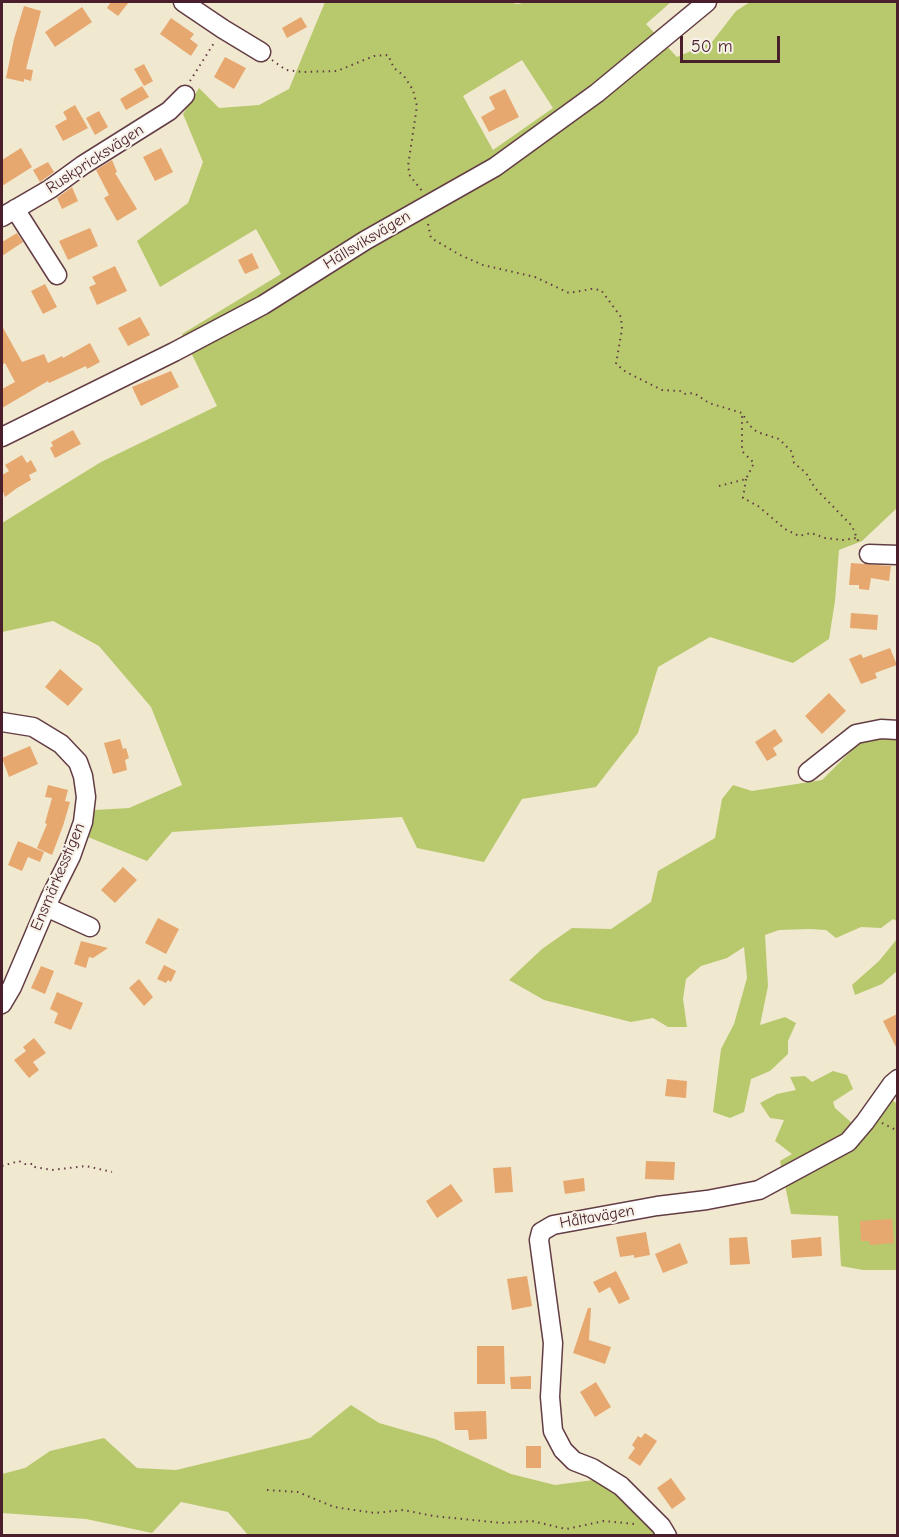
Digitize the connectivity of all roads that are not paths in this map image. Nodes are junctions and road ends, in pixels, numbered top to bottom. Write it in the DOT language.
graph roads {
  1 [pos="183,2"];
  2 [pos="707,2"];
  3 [pos="261,52"];
  4 [pos="185,95"];
  5 [pos="8,213"];
  6 [pos="57,275"];
  7 [pos="2,437"];
  8 [pos="868,554"];
  9 [pos="897,555"];
  10 [pos="2,722"];
  11 [pos="897,729"];
  12 [pos="808,772"];
  13 [pos="46,907"];
  14 [pos="90,927"];
  15 [pos="2,1004"];
  16 [pos="897,1079"];
  17 [pos="664,1531"];
  1 -- 3 [label="street"];
  2 -- 7 [label="street, Hällsviksvägen"];
  4 -- 5 [label="street, Ruskpricksvägen"];
  5 -- 6 [label="street"];
  8 -- 9 [label="street"];
  10 -- 13 [label="street, Ensmärkesstigen"];
  11 -- 12 [label="street"];
  13 -- 14 [label="street"];
  13 -- 15 [label="street, Ensmärkesstigen"];
  16 -- 17 [label="street, Håltavägen"];
}
